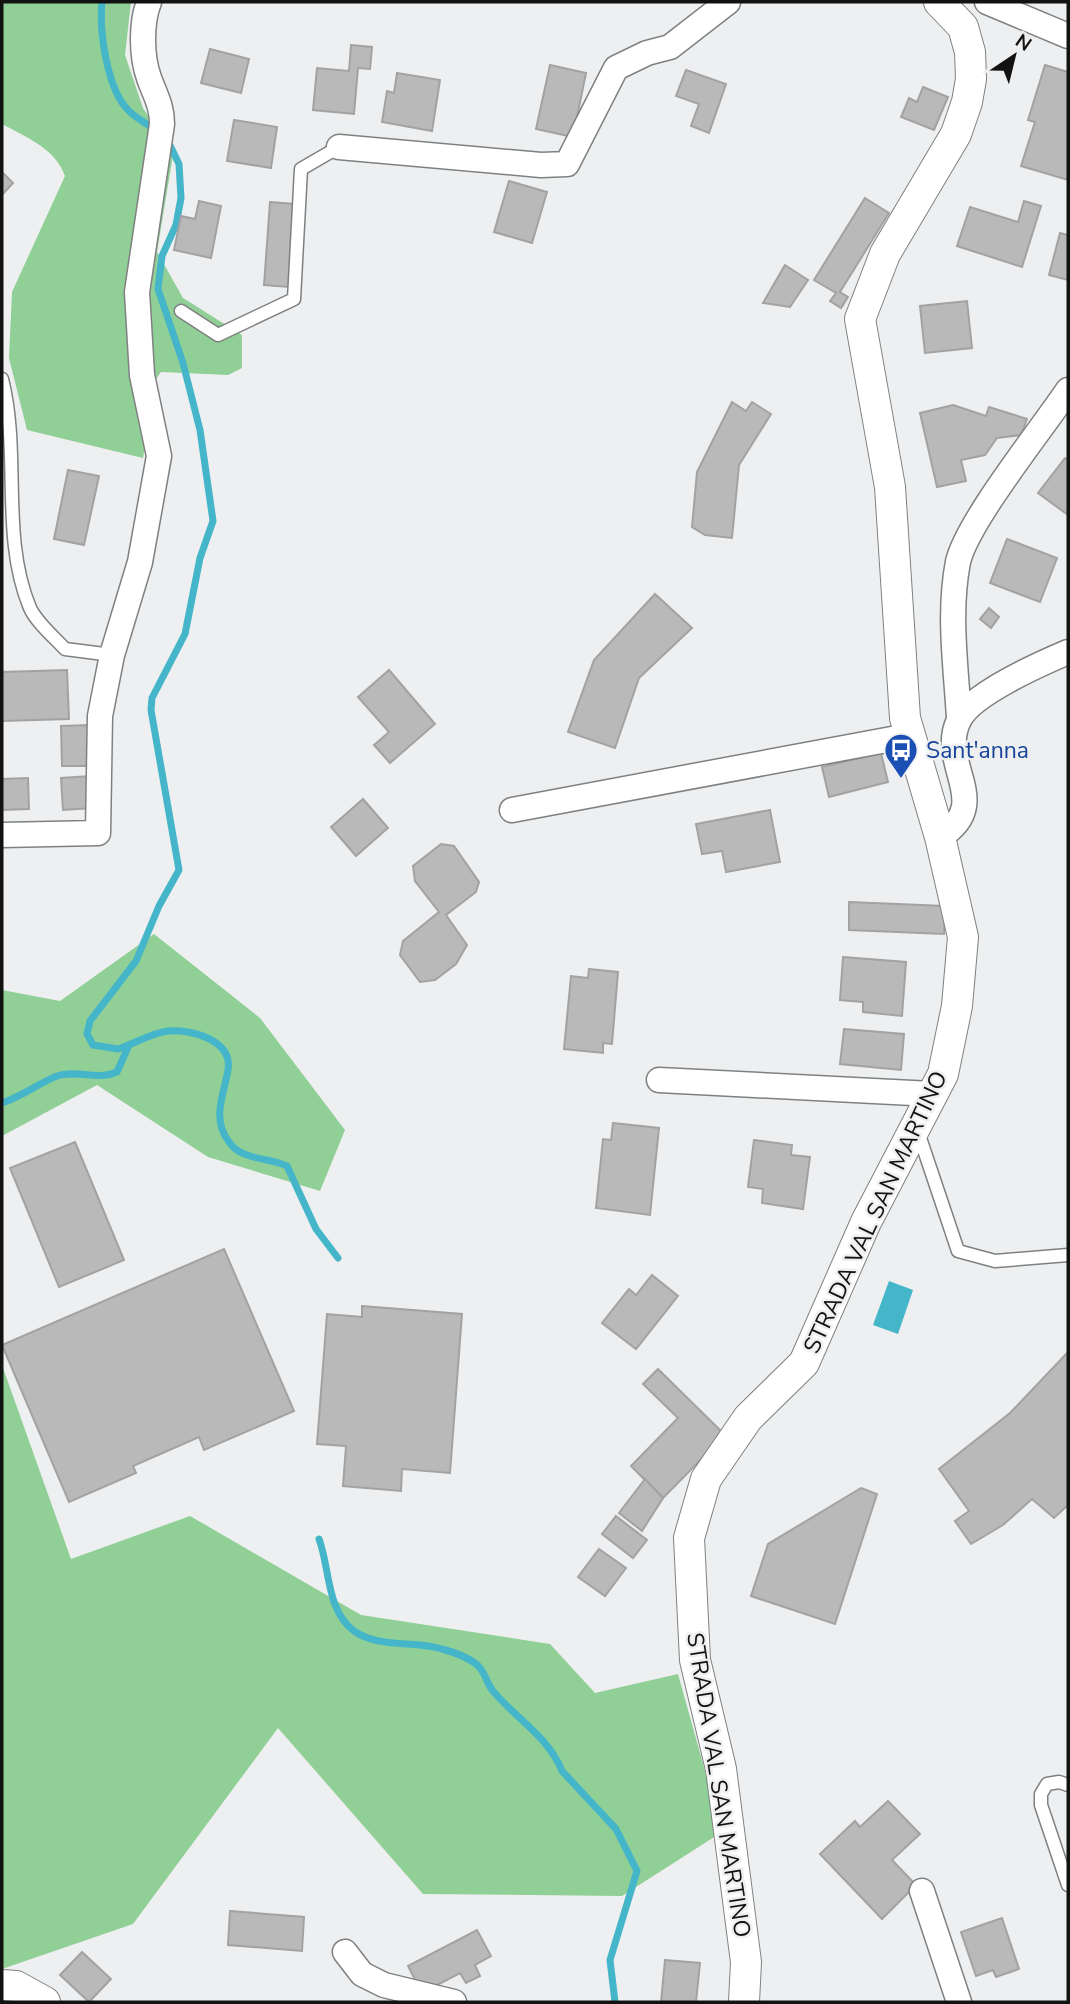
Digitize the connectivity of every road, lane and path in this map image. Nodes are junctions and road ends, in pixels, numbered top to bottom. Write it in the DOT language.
graph roads {
  1 [pos="149,2"];
  2 [pos="728,2"];
  3 [pos="987,2"];
  4 [pos="947,3"];
  5 [pos="1068,36"];
  6 [pos="339,147"];
  7 [pos="181,311"];
  8 [pos="2,379"];
  9 [pos="1068,390"];
  10 [pos="1068,652"];
  11 [pos="113,655"];
  12 [pos="959,718"];
  13 [pos="908,736"];
  14 [pos="512,810"];
  15 [pos="2,835"];
  16 [pos="940,837"];
  17 [pos="659,1080"];
  18 [pos="932,1094"];
  19 [pos="916,1125"];
  20 [pos="1068,1255"];
  21 [pos="1068,1784"];
  22 [pos="1068,1885"];
  23 [pos="922,1891"];
  24 [pos="345,1952"];
  25 [pos="2,1985"];
  26 [pos="45,2002"];
  27 [pos="454,2002"];
  28 [pos="744,2002"];
  29 [pos="960,2002"];
  1 -- 11 [label="street"];
  2 -- 6 [label="street"];
  3 -- 5 [label="street"];
  4 -- 13 [label="street, STRADA VAL SAN MARTINO"];
  6 -- 7 [label="lane"];
  8 -- 11 [label="lane"];
  9 -- 12 [label="street"];
  10 -- 12 [label="street"];
  11 -- 15 [label="street"];
  12 -- 16 [label="street"];
  13 -- 14 [label="street"];
  13 -- 16 [label="street, STRADA VAL SAN MARTINO"];
  16 -- 18 [label="street, STRADA VAL SAN MARTINO"];
  17 -- 18 [label="street"];
  18 -- 19 [label="street, STRADA VAL SAN MARTINO"];
  19 -- 20 [label="lane"];
  19 -- 28 [label="street, STRADA VAL SAN MARTINO"];
  21 -- 22 [label="lane"];
  23 -- 29 [label="street"];
  24 -- 27 [label="street"];
  25 -- 26 [label="street"];
}
